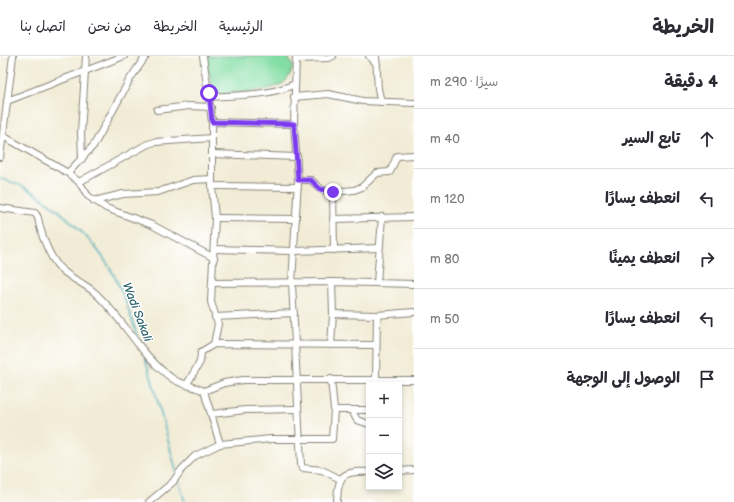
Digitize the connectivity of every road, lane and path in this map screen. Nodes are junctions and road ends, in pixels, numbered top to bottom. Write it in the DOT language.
graph roads {
  1 [pos="13,56"];
  2 [pos="86,56"];
  3 [pos="124,56"];
  4 [pos="146,56"];
  5 [pos="203,56"];
  6 [pos="333,56"];
  7 [pos="369,56"];
  8 [pos="376,56"];
  9 [pos="296,57"];
  10 [pos="377,64"];
  11 [pos="86,71"];
  12 [pos="295,84"];
  13 [pos="210,97"];
  14 [pos="294,97"];
  15 [pos="7,101"];
  16 [pos="381,102"];
  17 [pos="414,103"];
  18 [pos="210,107"];
  19 [pos="157,110"];
  20 [pos="2,122"];
  21 [pos="212,122"];
  22 [pos="294,124"];
  23 [pos="3,136"];
  24 [pos="212,138"];
  25 [pos="212,154"];
  26 [pos="414,155"];
  27 [pos="297,157"];
  28 [pos="0,158"];
  29 [pos="82,159"];
  30 [pos="68,173"];
  31 [pos="212,179"];
  32 [pos="79,182"];
  33 [pos="298,183"];
  34 [pos="212,186"];
  35 [pos="333,192"];
  36 [pos="94,201"];
  37 [pos="0,208"];
  38 [pos="382,217"];
  39 [pos="414,217"];
  40 [pos="214,218"];
  41 [pos="296,219"];
  42 [pos="333,220"];
  43 [pos="379,248"];
  44 [pos="214,249"];
  45 [pos="294,250"];
  46 [pos="334,250"];
  47 [pos="214,258"];
  48 [pos="332,282"];
  49 [pos="213,283"];
  50 [pos="292,283"];
  51 [pos="377,283"];
  52 [pos="414,284"];
  53 [pos="414,312"];
  54 [pos="294,313"];
  55 [pos="333,314"];
  56 [pos="377,315"];
  57 [pos="215,317"];
  58 [pos="214,344"];
  59 [pos="376,345"];
  60 [pos="295,346"];
  61 [pos="331,346"];
  62 [pos="297,379"];
  63 [pos="331,379"];
  64 [pos="376,379"];
  65 [pos="414,380"];
  66 [pos="390,382"];
  67 [pos="401,382"];
  68 [pos="187,384"];
  69 [pos="204,391"];
  70 [pos="297,409"];
  71 [pos="334,410"];
  72 [pos="366,410"];
  73 [pos="352,411"];
  74 [pos="212,414"];
  75 [pos="366,423"];
  76 [pos="299,440"];
  77 [pos="220,444"];
  78 [pos="414,470"];
  79 [pos="366,472"];
  80 [pos="402,472"];
  81 [pos="340,479"];
  82 [pos="149,502"];
  83 [pos="337,502"];
  1 -- 15 [label="street"];
  2 -- 11 [label="street"];
  3 -- 11 [label="street"];
  4 -- 29 [label="street"];
  5 -- 13 [label="street"];
  6 -- 9 [label="street"];
  7 -- 10 [label="street"];
  8 -- 10 [label="street"];
  9 -- 12 [label="street"];
  10 -- 16 [label="street"];
  11 -- 15 [label="street"];
  11 -- 29 [label="street"];
  12 -- 13 [label="street"];
  12 -- 14 [label="street"];
  13 -- 18 [label="street"];
  14 -- 16 [label="street"];
  14 -- 22 [label="street"];
  15 -- 20 [label="street"];
  16 -- 17 [label="street"];
  18 -- 19 [label="street"];
  18 -- 21 [label="street"];
  20 -- 23 [label="street"];
  21 -- 22 [label="street"];
  21 -- 24 [label="street"];
  22 -- 27 [label="street"];
  23 -- 28 [label="street"];
  23 -- 30 [label="street"];
  24 -- 25 [label="street"];
  24 -- 32 [label="street"];
  25 -- 27 [label="street"];
  25 -- 31 [label="street"];
  26 -- 35 [label="street"];
  27 -- 33 [label="street"];
  29 -- 30 [label="street"];
  30 -- 32 [label="street"];
  31 -- 34 [label="street"];
  31 -- 36 [label="street"];
  32 -- 36 [label="street"];
  33 -- 34 [label="street"];
  33 -- 35 [label="street"];
  33 -- 41 [label="street"];
  34 -- 40 [label="street"];
  35 -- 42 [label="street"];
  36 -- 47 [label="street"];
  37 -- 68 [label="street"];
  38 -- 39 [label="street"];
  38 -- 42 [label="street"];
  38 -- 43 [label="street"];
  40 -- 41 [label="street"];
  40 -- 44 [label="street"];
  41 -- 45 [label="street"];
  42 -- 46 [label="street"];
  43 -- 46 [label="street"];
  43 -- 51 [label="street"];
  44 -- 45 [label="street"];
  44 -- 47 [label="street"];
  45 -- 46 [label="street"];
  45 -- 50 [label="street"];
  47 -- 49 [label="street"];
  48 -- 50 [label="street"];
  48 -- 51 [label="street"];
  48 -- 55 [label="street"];
  49 -- 50 [label="street"];
  49 -- 57 [label="street"];
  50 -- 54 [label="street"];
  51 -- 52 [label="street"];
  53 -- 56 [label="street"];
  54 -- 57 [label="street"];
  54 -- 60 [label="street"];
  55 -- 56 [label="street"];
  55 -- 61 [label="street"];
  56 -- 59 [label="street"];
  57 -- 58 [label="street"];
  58 -- 60 [label="street"];
  58 -- 68 [label="street"];
  59 -- 61 [label="street"];
  59 -- 64 [label="street"];
  60 -- 61 [label="street"];
  60 -- 62 [label="street"];
  62 -- 63 [label="street"];
  62 -- 69 [label="street"];
  62 -- 70 [label="street"];
  63 -- 64 [label="street"];
  63 -- 71 [label="street"];
  64 -- 66 [label="street"];
  65 -- 67 [label="street"];
  68 -- 69 [label="street"];
  69 -- 74 [label="street"];
  70 -- 74 [label="street"];
  70 -- 76 [label="street"];
  71 -- 73 [label="street"];
  71 -- 76 [label="street"];
  72 -- 73 [label="street"];
  73 -- 75 [label="street"];
  74 -- 77 [label="street"];
  76 -- 77 [label="street"];
  76 -- 81 [label="street"];
  77 -- 82 [label="street"];
  78 -- 80 [label="street"];
  79 -- 81 [label="street"];
  81 -- 83 [label="street"];
}
